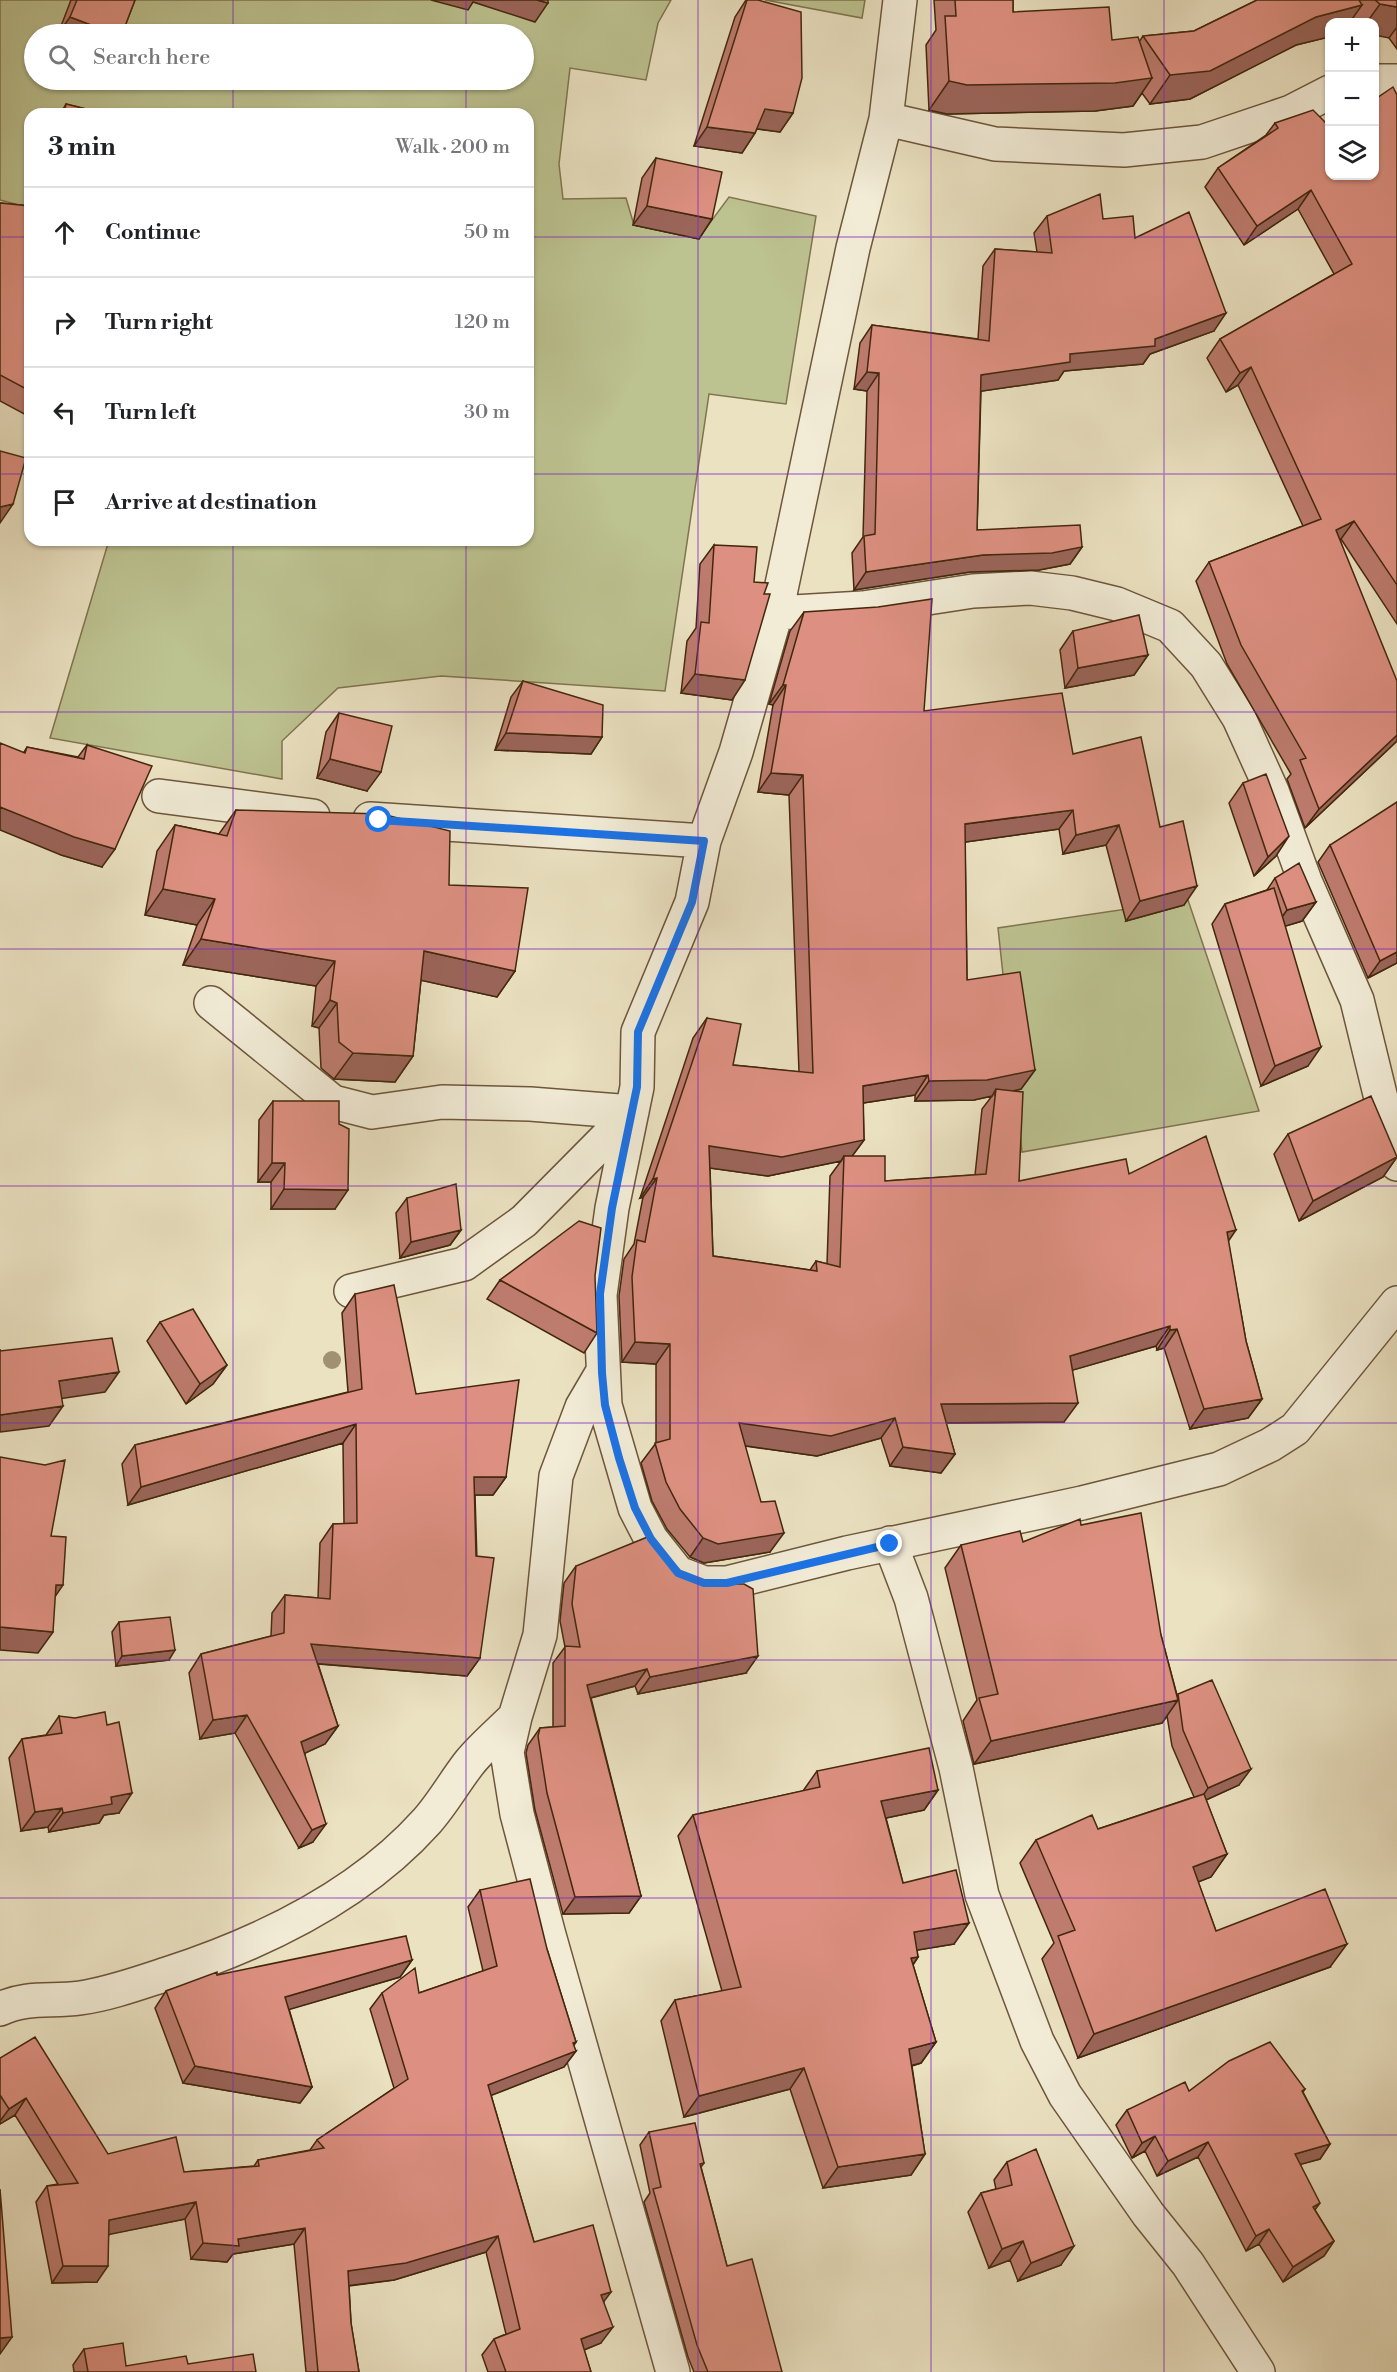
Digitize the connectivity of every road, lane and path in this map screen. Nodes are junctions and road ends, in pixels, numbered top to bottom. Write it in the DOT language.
graph roads {
  1 [pos="900,0"];
  2 [pos="1379,81"];
  3 [pos="1397,81"];
  4 [pos="1325,94"];
  5 [pos="886,119"];
  6 [pos="776,613"];
  7 [pos="159,796"];
  8 [pos="704,841"];
  9 [pos="211,1003"];
  10 [pos="632,1112"];
  11 [pos="1397,1164"];
  12 [pos="351,1291"];
  13 [pos="1397,1303"];
  14 [pos="602,1373"];
  15 [pos="890,1544"];
  16 [pos="515,1717"];
  17 [pos="0,2009"];
  18 [pos="673,2372"];
  19 [pos="1258,2372"];
  1 -- 5 [label="street"];
  2 -- 3 [label="street"];
  4 -- 5 [label="street"];
  5 -- 6 [label="street"];
  6 -- 8 [label="street"];
  6 -- 11 [label="street"];
  7 -- 8 [label="street"];
  8 -- 10 [label="street"];
  9 -- 10 [label="street"];
  10 -- 12 [label="street"];
  10 -- 14 [label="street"];
  13 -- 15 [label="street"];
  14 -- 15 [label="street"];
  14 -- 16 [label="street"];
  15 -- 19 [label="street"];
  16 -- 17 [label="street"];
  16 -- 18 [label="street"];
}
